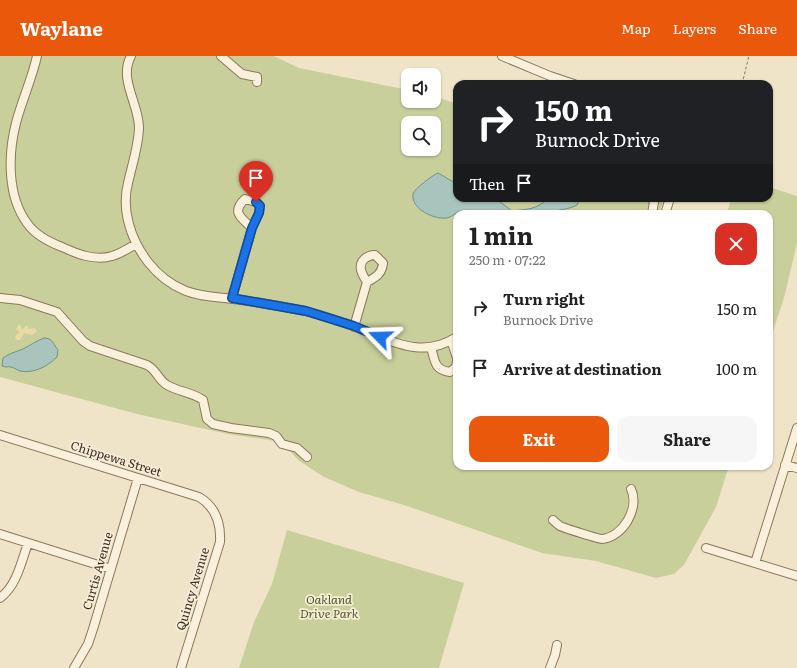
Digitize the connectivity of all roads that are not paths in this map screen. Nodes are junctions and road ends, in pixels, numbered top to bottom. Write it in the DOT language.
graph roads {
  1 [pos="37,56"];
  2 [pos="121,56"];
  3 [pos="221,56"];
  4 [pos="502,56"];
  5 [pos="130,58"];
  6 [pos="562,80"];
  7 [pos="257,82"];
  8 [pos="252,228"];
  9 [pos="136,244"];
  10 [pos="367,282"];
  11 [pos="0,298"];
  12 [pos="232,298"];
  13 [pos="354,326"];
  14 [pos="453,338"];
  15 [pos="431,347"];
  16 [pos="453,370"];
  17 [pos="797,428"];
  18 [pos="0,435"];
  19 [pos="307,457"];
  20 [pos="785,465"];
  21 [pos="797,468"];
  22 [pos="138,478"];
  23 [pos="631,489"];
  24 [pos="217,516"];
  25 [pos="553,520"];
  26 [pos="0,534"];
  27 [pos="28,543"];
  28 [pos="706,548"];
  29 [pos="755,563"];
  30 [pos="111,569"];
  31 [pos="797,576"];
  32 [pos="0,598"];
  33 [pos="557,645"];
  34 [pos="74,668"];
  35 [pos="181,668"];
  36 [pos="550,668"];
  1 -- 9 [label="street"];
  2 -- 5 [label="street"];
  3 -- 7 [label="street"];
  4 -- 6 [label="street"];
  5 -- 9 [label="street"];
  8 -- 12 [label="street"];
  9 -- 12 [label="street"];
  10 -- 13 [label="street"];
  11 -- 19 [label="street"];
  12 -- 13 [label="street"];
  13 -- 15 [label="street"];
  14 -- 15 [label="street"];
  15 -- 16 [label="street"];
  17 -- 20 [label="street"];
  18 -- 22 [label="street, Chippewa Street"];
  20 -- 21 [label="street"];
  20 -- 29 [label="street"];
  22 -- 24 [label="street, Chippewa Street"];
  22 -- 30 [label="street, Curtis Avenue"];
  23 -- 25 [label="street"];
  24 -- 35 [label="street, Quincy Avenue"];
  26 -- 27 [label="street"];
  27 -- 30 [label="street"];
  27 -- 32 [label="street"];
  28 -- 29 [label="street"];
  29 -- 31 [label="street"];
  30 -- 34 [label="street, Curtis Avenue"];
  33 -- 36 [label="street"];
}
